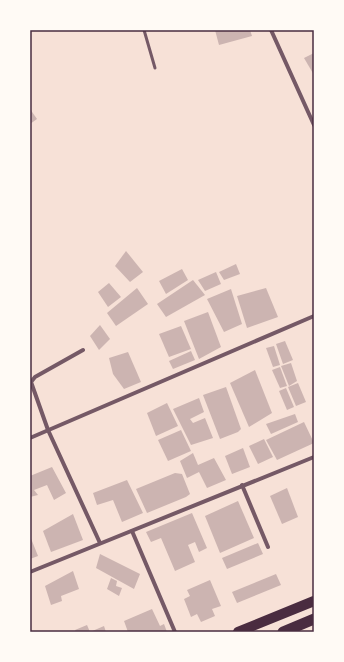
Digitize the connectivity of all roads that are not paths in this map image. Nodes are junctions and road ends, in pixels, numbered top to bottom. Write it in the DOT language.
graph roads {
  1 [pos="144,30"];
  2 [pos="271,30"];
  3 [pos="155,68"];
  4 [pos="314,125"];
  5 [pos="314,316"];
  6 [pos="83,350"];
  7 [pos="48,430"];
  8 [pos="30,438"];
  9 [pos="314,457"];
  10 [pos="242,485"];
  11 [pos="132,531"];
  12 [pos="100,544"];
  13 [pos="268,547"];
  14 [pos="30,572"];
  15 [pos="314,601"];
  16 [pos="314,619"];
  17 [pos="175,632"];
  18 [pos="238,632"];
  19 [pos="283,632"];
  1 -- 3 [label="lane"];
  2 -- 4 [label="street"];
  5 -- 7 [label="street"];
  6 -- 7 [label="street"];
  7 -- 8 [label="street"];
  7 -- 12 [label="street"];
  9 -- 10 [label="street"];
  10 -- 11 [label="street"];
  10 -- 13 [label="street"];
  11 -- 12 [label="street"];
  11 -- 17 [label="street"];
  12 -- 14 [label="street"];
  15 -- 18 [label="main road"];
  16 -- 19 [label="highway"];
}
